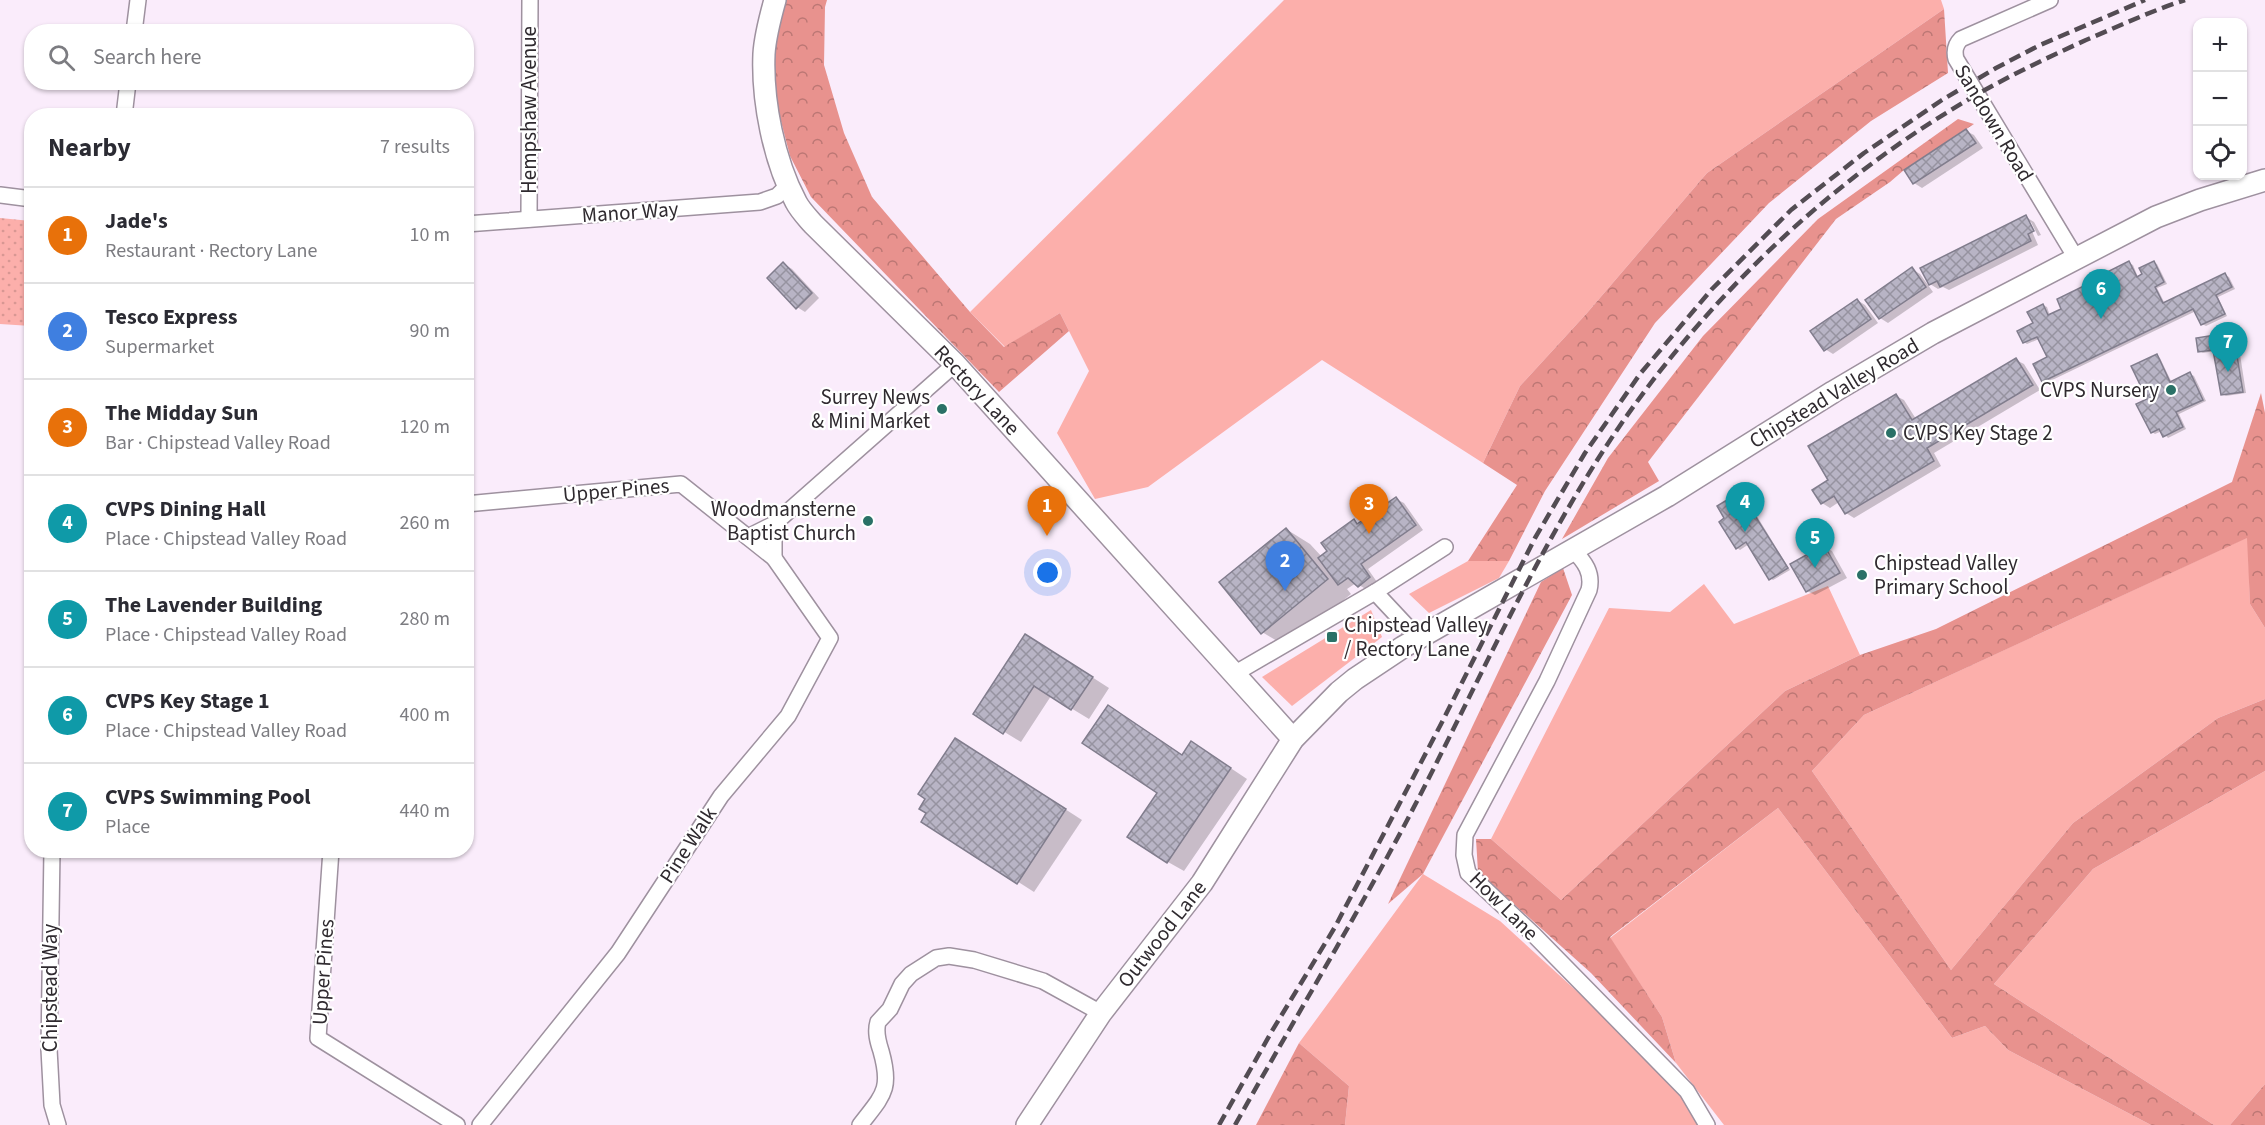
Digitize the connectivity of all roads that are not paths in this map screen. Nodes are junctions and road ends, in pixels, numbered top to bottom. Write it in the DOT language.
graph roads {
  1 [pos="138,0"];
  2 [pos="530,0"];
  3 [pos="775,0"];
  4 [pos="2050,0"];
  5 [pos="135,24"];
  6 [pos="127,90"];
  7 [pos="125,108"];
  8 [pos="2265,180"];
  9 [pos="788,185"];
  10 [pos="0,195"];
  11 [pos="24,198"];
  12 [pos="529,219"];
  13 [pos="474,223"];
  14 [pos="2076,258"];
  15 [pos="955,364"];
  16 [pos="474,503"];
  17 [pos="774,524"];
  18 [pos="748,537"];
  19 [pos="1445,547"];
  20 [pos="1574,550"];
  21 [pos="774,558"];
  22 [pos="1375,592"];
  23 [pos="1418,638"];
  24 [pos="1234,674"];
  25 [pos="1293,739"];
  26 [pos="52,858"];
  27 [pos="330,858"];
  28 [pos="1101,1013"];
  29 [pos="52,1105"];
  30 [pos="44,1125"];
  31 [pos="58,1125"];
  32 [pos="456,1125"];
  33 [pos="480,1125"];
  34 [pos="860,1125"];
  35 [pos="1027,1125"];
  36 [pos="1707,1125"];
  1 -- 5 [label="street"];
  2 -- 12 [label="street, Hempshaw Avenue"];
  3 -- 9 [label="main road, Rectory Lane"];
  4 -- 14 [label="street, Sandown Road"];
  6 -- 7 [label="street"];
  8 -- 14 [label="main road, Chipstead Valley Road"];
  9 -- 12 [label="street, Manor Way"];
  9 -- 15 [label="main road, Rectory Lane"];
  10 -- 11 [label="street"];
  12 -- 13 [label="street, Manor Way"];
  14 -- 20 [label="main road, Chipstead Valley Road"];
  15 -- 17 [label="street"];
  15 -- 24 [label="main road, Rectory Lane"];
  16 -- 18 [label="street, Upper Pines"];
  17 -- 18 [label="street"];
  17 -- 21 [label="street"];
  18 -- 21 [label="street, Pine Walk"];
  19 -- 22 [label="street"];
  20 -- 23 [label="main road, Chipstead Valley Road"];
  20 -- 36 [label="street, How Lane"];
  21 -- 33 [label="street, Pine Walk"];
  22 -- 23 [label="street"];
  22 -- 24 [label="street"];
  23 -- 25 [label="main road, Chipstead Valley Road"];
  24 -- 25 [label="main road, Rectory Lane"];
  25 -- 28 [label="main road, Outwood Lane"];
  26 -- 29 [label="street, Chipstead Way"];
  27 -- 32 [label="street, Upper Pines"];
  28 -- 34 [label="street"];
  28 -- 35 [label="main road, Outwood Lane"];
  29 -- 30 [label="street"];
  29 -- 31 [label="street, Chipstead Way"];
}
